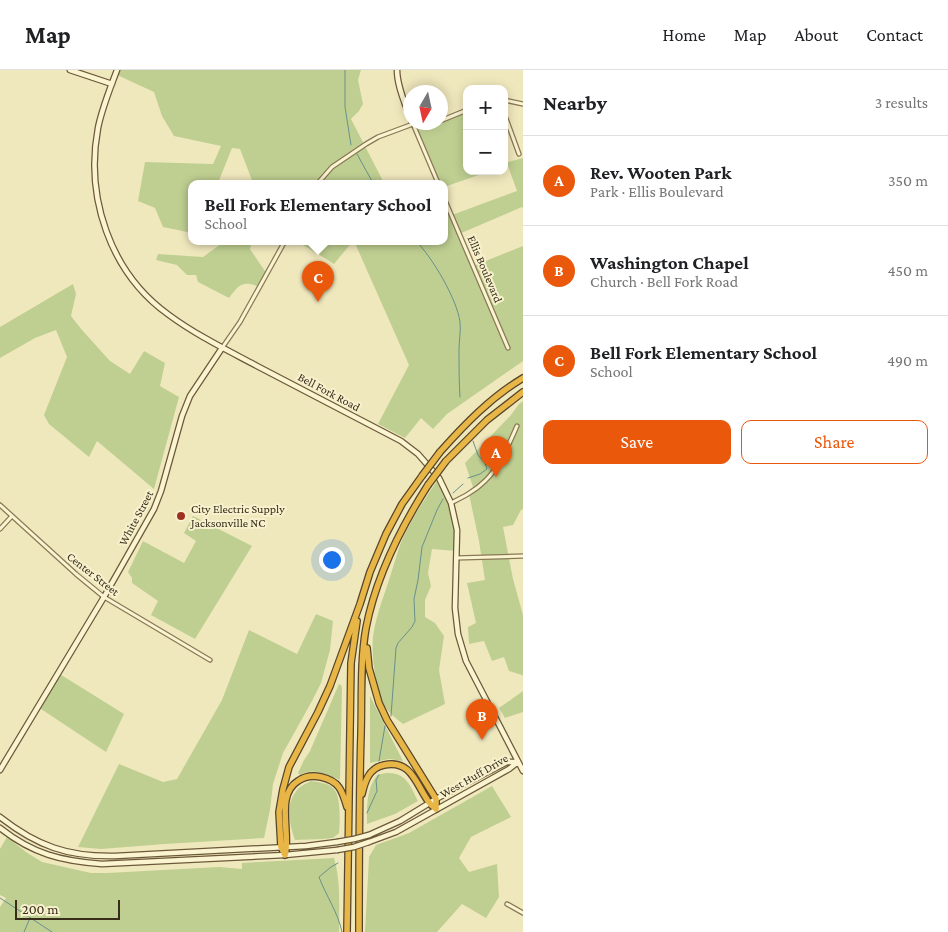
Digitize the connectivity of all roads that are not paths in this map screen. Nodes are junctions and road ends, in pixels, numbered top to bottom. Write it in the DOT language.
graph roads {
  1 [pos="70,70"];
  2 [pos="116,70"];
  3 [pos="397,70"];
  4 [pos="112,84"];
  5 [pos="403,97"];
  6 [pos="508,101"];
  7 [pos="523,104"];
  8 [pos="463,112"];
  9 [pos="448,118"];
  10 [pos="508,124"];
  11 [pos="403,127"];
  12 [pos="416,130"];
  13 [pos="519,154"];
  14 [pos="321,180"];
  15 [pos="437,180"];
  16 [pos="448,207"];
  17 [pos="283,245"];
  18 [pos="222,348"];
  19 [pos="508,348"];
  20 [pos="523,378"];
  21 [pos="523,392"];
  22 [pos="517,426"];
  23 [pos="451,503"];
  24 [pos="0,506"];
  25 [pos="12,516"];
  26 [pos="0,529"];
  27 [pos="523,556"];
  28 [pos="456,558"];
  29 [pos="104,597"];
  30 [pos="360,604"];
  31 [pos="366,628"];
  32 [pos="210,660"];
  33 [pos="518,762"];
  34 [pos="0,770"];
  35 [pos="523,771"];
  36 [pos="436,799"];
  37 [pos="429,803"];
  38 [pos="359,806"];
  39 [pos="436,809"];
  40 [pos="349,811"];
  41 [pos="0,817"];
  42 [pos="0,828"];
  43 [pos="284,846"];
  44 [pos="285,854"];
  45 [pos="506,904"];
  46 [pos="523,913"];
  47 [pos="347,932"];
  48 [pos="359,932"];
  1 -- 4 [label="main road"];
  2 -- 4 [label="main road, Bell Fork Road"];
  3 -- 5 [label="main road"];
  4 -- 18 [label="main road, Bell Fork Road"];
  6 -- 7 [label="street"];
  8 -- 9 [label="street"];
  10 -- 13 [label="street"];
  11 -- 14 [label="street"];
  12 -- 15 [label="street"];
  16 -- 19 [label="street, Ellis Boulevard"];
  17 -- 18 [label="street, White Street"];
  18 -- 23 [label="main road, Bell Fork Road"];
  18 -- 29 [label="main road, White Street"];
  20 -- 30 [label="highway, bridge"];
  21 -- 31 [label="highway, bridge"];
  22 -- 23 [label="street"];
  23 -- 28 [label="main road, Bell Fork Road"];
  24 -- 25 [label="street, Center Street"];
  25 -- 26 [label="street"];
  25 -- 29 [label="street, Center Street"];
  27 -- 28 [label="street"];
  28 -- 33 [label="main road, Bell Fork Road"];
  29 -- 32 [label="street, Center Street"];
  29 -- 34 [label="main road, White Street"];
  30 -- 40 [label="highway"];
  30 -- 43 [label="highway"];
  31 -- 36 [label="highway"];
  31 -- 38 [label="highway"];
  33 -- 35 [label="main road, Bell Fork Road"];
  33 -- 36 [label="main road, West Huff Drive"];
  33 -- 39 [label="main road, West Huff Drive"];
  36 -- 37 [label="main road, West Huff Drive"];
  36 -- 39 [label="highway"];
  37 -- 38 [label="highway"];
  37 -- 39 [label="highway"];
  37 -- 43 [label="main road, West Huff Drive, bridge"];
  38 -- 48 [label="highway"];
  39 -- 44 [label="main road, West Huff Drive, bridge"];
  40 -- 43 [label="highway"];
  40 -- 47 [label="highway"];
  41 -- 43 [label="main road, West Huff Drive"];
  42 -- 44 [label="main road, West Huff Drive"];
  43 -- 44 [label="highway"];
  45 -- 46 [label="street"];
}
